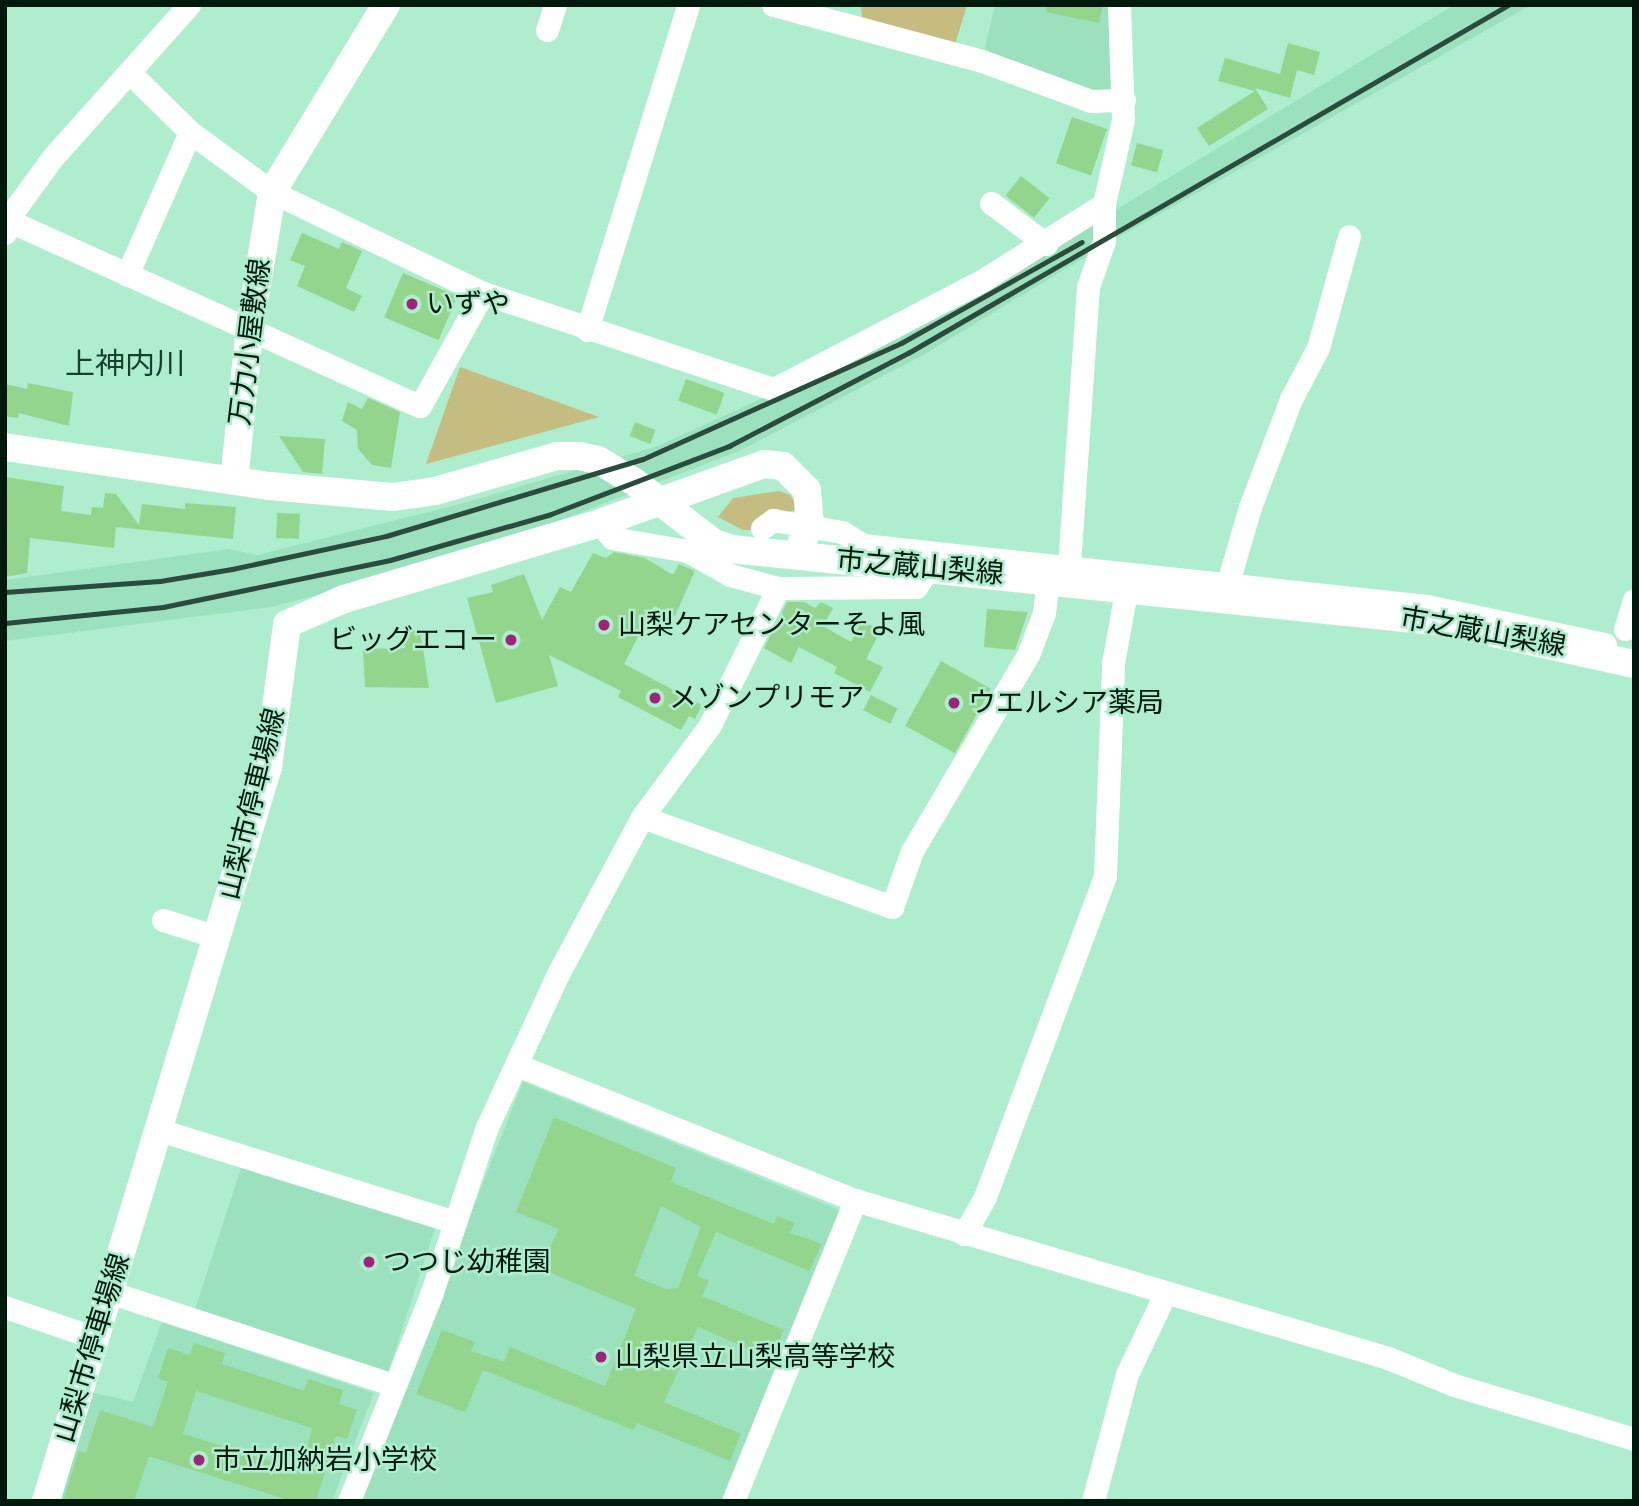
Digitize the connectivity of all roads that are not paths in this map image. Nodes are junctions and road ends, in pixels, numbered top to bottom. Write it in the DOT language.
graph roads {
  1 [pos="189,5"];
  2 [pos="386,5"];
  3 [pos="555,5"];
  4 [pos="688,5"];
  5 [pos="773,5"];
  6 [pos="1119,5"];
  7 [pos="547,30"];
  8 [pos="130,73"];
  9 [pos="1124,100"];
  10 [pos="190,132"];
  11 [pos="272,192"];
  12 [pos="991,203"];
  13 [pos="1104,204"];
  14 [pos="6,224"];
  15 [pos="1349,236"];
  16 [pos="1046,244"];
  17 [pos="127,275"];
  18 [pos="483,293"];
  19 [pos="250,327"];
  20 [pos="587,330"];
  21 [pos="5,447"];
  22 [pos="234,481"];
  23 [pos="600,523"];
  24 [pos="810,525"];
  25 [pos="762,528"];
  26 [pos="796,555"];
  27 [pos="929,568"];
  28 [pos="1062,575"];
  29 [pos="1127,586"];
  30 [pos="778,588"];
  31 [pos="1226,590"];
  32 [pos="1634,600"];
  33 [pos="1625,629"];
  34 [pos="1634,651"];
  35 [pos="1634,664"];
  36 [pos="642,817"];
  37 [pos="163,920"];
  38 [pos="217,937"];
  39 [pos="517,1065"];
  40 [pos="156,1129"];
  41 [pos="855,1200"];
  42 [pos="456,1222"];
  43 [pos="964,1234"];
  44 [pos="109,1292"];
  45 [pos="1165,1294"];
  46 [pos="5,1307"];
  47 [pos="95,1338"];
  48 [pos="393,1385"];
  49 [pos="1634,1439"];
  50 [pos="46,1501"];
  51 [pos="349,1501"];
  52 [pos="733,1501"];
  53 [pos="1093,1501"];
  1 -- 8 [label="street"];
  2 -- 11 [label="main road, 万力小屋敷線"];
  3 -- 7 [label="street"];
  4 -- 20 [label="street"];
  5 -- 9 [label="street"];
  6 -- 9 [label="street"];
  8 -- 10 [label="street"];
  8 -- 14 [label="street"];
  9 -- 13 [label="street"];
  10 -- 11 [label="street"];
  10 -- 17 [label="street"];
  11 -- 18 [label="street"];
  11 -- 19 [label="main road, 万力小屋敷線"];
  12 -- 16 [label="street"];
  13 -- 16 [label="street"];
  13 -- 28 [label="street"];
  14 -- 17 [label="street"];
  15 -- 31 [label="street"];
  16 -- 20 [label="street"];
  17 -- 19 [label="street"];
  18 -- 19 [label="street"];
  18 -- 20 [label="street"];
  19 -- 22 [label="main road, 万力小屋敷線"];
  21 -- 22 [label="main road"];
  22 -- 26 [label="main road, 市之蔵山梨線"];
  23 -- 24 [label="main road, 山梨市停車場線"];
  23 -- 30 [label="street"];
  23 -- 38 [label="main road, 山梨市停車場線"];
  24 -- 25 [label="street"];
  24 -- 26 [label="main road"];
  24 -- 28 [label="street"];
  26 -- 27 [label="main road, 市之蔵山梨線"];
  27 -- 28 [label="main road, 市之蔵山梨線"];
  27 -- 30 [label="street"];
  28 -- 29 [label="main road, 市之蔵山梨線"];
  28 -- 31 [label="street"];
  28 -- 36 [label="street"];
  29 -- 31 [label="main road, 市之蔵山梨線"];
  29 -- 43 [label="street"];
  30 -- 36 [label="street"];
  31 -- 34 [label="street"];
  31 -- 35 [label="main road, 市之蔵山梨線"];
  32 -- 33 [label="street"];
  36 -- 39 [label="street"];
  37 -- 38 [label="street"];
  38 -- 40 [label="main road, 山梨市停車場線"];
  39 -- 41 [label="street"];
  39 -- 42 [label="street"];
  40 -- 42 [label="street"];
  40 -- 44 [label="main road, 山梨市停車場線"];
  41 -- 43 [label="street"];
  41 -- 52 [label="street"];
  42 -- 48 [label="street"];
  43 -- 45 [label="street"];
  44 -- 47 [label="main road, 山梨市停車場線"];
  44 -- 48 [label="street"];
  45 -- 49 [label="street"];
  45 -- 53 [label="street"];
  46 -- 47 [label="street"];
  47 -- 50 [label="main road, 山梨市停車場線"];
  48 -- 51 [label="street"];
}
